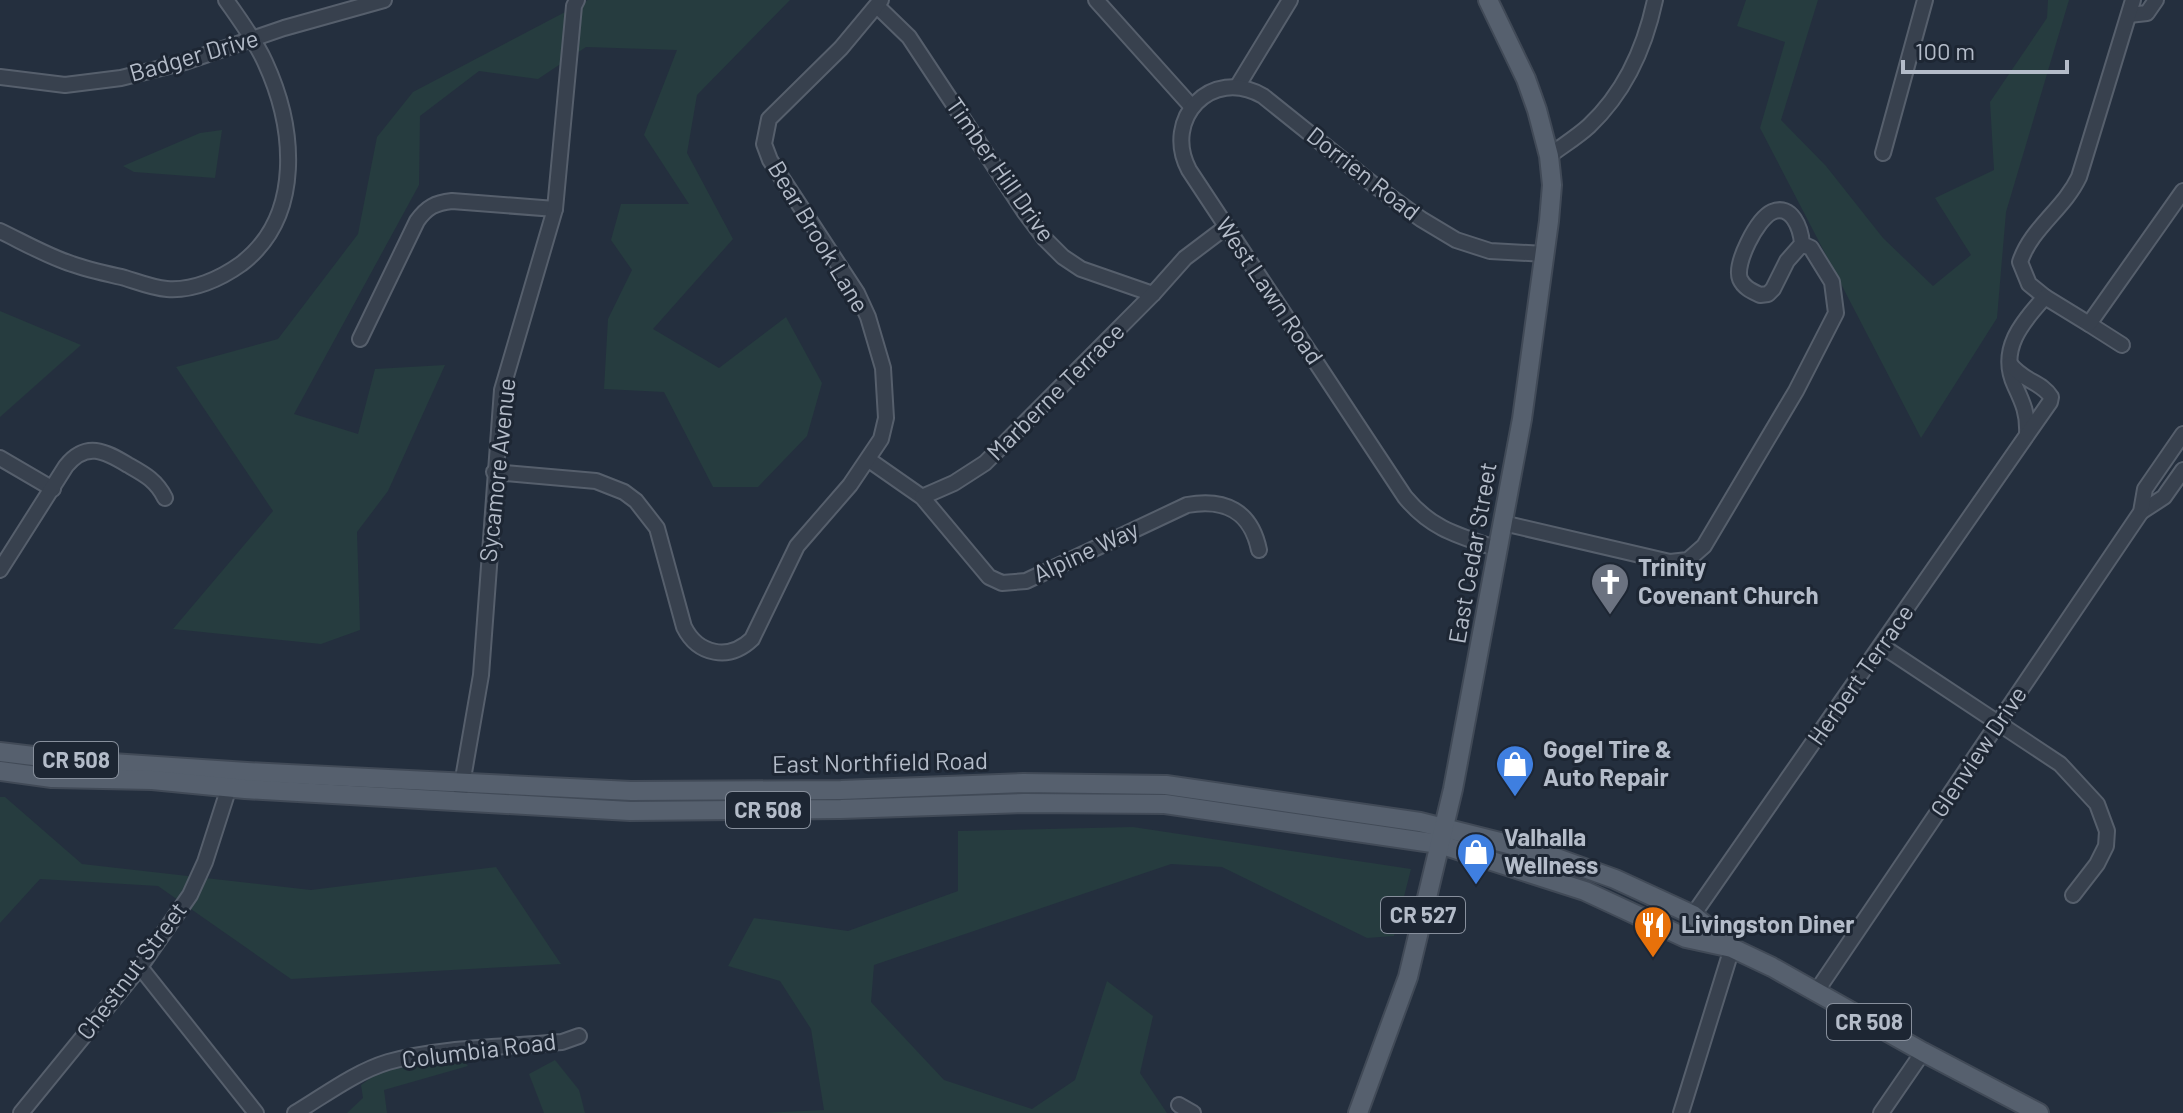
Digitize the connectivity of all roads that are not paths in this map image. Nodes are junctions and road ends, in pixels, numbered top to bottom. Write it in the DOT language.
graph roads {
  1 [pos="226,0"];
  2 [pos="384,0"];
  3 [pos="577,0"];
  4 [pos="1096,0"];
  5 [pos="1290,0"];
  6 [pos="1488,0"];
  7 [pos="1655,0"];
  8 [pos="1925,0"];
  9 [pos="2156,0"];
  10 [pos="879,3"];
  11 [pos="2131,7"];
  12 [pos="253,39"];
  13 [pos="0,77"];
  14 [pos="1237,87"];
  15 [pos="1192,107"];
  16 [pos="1883,153"];
  17 [pos="1549,156"];
  18 [pos="2183,191"];
  19 [pos="555,209"];
  20 [pos="1226,227"];
  21 [pos="0,231"];
  22 [pos="1802,244"];
  23 [pos="1545,254"];
  24 [pos="1153,294"];
  25 [pos="2045,297"];
  26 [pos="2089,324"];
  27 [pos="360,339"];
  28 [pos="2122,345"];
  29 [pos="2010,364"];
  30 [pos="2027,434"];
  31 [pos="2183,434"];
  32 [pos="0,458"];
  33 [pos="869,460"];
  34 [pos="2183,470"];
  35 [pos="494,472"];
  36 [pos="53,489"];
  37 [pos="922,497"];
  38 [pos="165,498"];
  39 [pos="2141,512"];
  40 [pos="1503,523"];
  41 [pos="1498,549"];
  42 [pos="1259,550"];
  43 [pos="0,570"];
  44 [pos="1882,646"];
  45 [pos="1999,724"];
  46 [pos="0,752"];
  47 [pos="0,771"];
  48 [pos="232,778"];
  49 [pos="462,783"];
  50 [pos="1130,784"];
  51 [pos="964,785"];
  52 [pos="795,790"];
  53 [pos="631,791"];
  54 [pos="461,802"];
  55 [pos="1130,804"];
  56 [pos="965,805"];
  57 [pos="797,809"];
  58 [pos="630,811"];
  59 [pos="1442,835"];
  60 [pos="2073,895"];
  61 [pos="1614,903"];
  62 [pos="1693,915"];
  63 [pos="1732,948"];
  64 [pos="140,967"];
  65 [pos="1816,992"];
  66 [pos="579,1036"];
  67 [pos="1923,1052"];
  68 [pos="1179,1105"];
  69 [pos="21,1113"];
  70 [pos="256,1113"];
  71 [pos="295,1113"];
  72 [pos="1193,1113"];
  73 [pos="1358,1113"];
  74 [pos="1681,1113"];
  75 [pos="1881,1113"];
  76 [pos="2039,1113"];
  1 -- 12 [label="street"];
  2 -- 12 [label="street, Badger Drive"];
  3 -- 19 [label="street, Sycamore Avenue"];
  4 -- 15 [label="street"];
  5 -- 14 [label="street"];
  6 -- 17 [label="main road, East Cedar Street / CR 527"];
  7 -- 17 [label="street"];
  8 -- 16 [label="street"];
  9 -- 11 [label="street"];
  10 -- 24 [label="street, Timber Hill Drive"];
  10 -- 33 [label="street, Bear Brook Lane"];
  11 -- 25 [label="street"];
  12 -- 13 [label="street, Badger Drive"];
  12 -- 21 [label="street"];
  14 -- 15 [label="street"];
  14 -- 23 [label="street, Dorrien Road"];
  15 -- 20 [label="street, West Lawn Road"];
  17 -- 23 [label="main road, East Cedar Street / CR 527"];
  18 -- 26 [label="street"];
  19 -- 27 [label="street"];
  19 -- 35 [label="street, Sycamore Avenue"];
  20 -- 24 [label="street, Marberne Terrace"];
  20 -- 41 [label="street, West Lawn Road"];
  22 -- 22 [label="street"];
  22 -- 40 [label="street"];
  23 -- 40 [label="main road, East Cedar Street / CR 527"];
  24 -- 37 [label="street, Marberne Terrace"];
  25 -- 26 [label="street"];
  25 -- 29 [label="street"];
  26 -- 28 [label="street"];
  29 -- 30 [label="street"];
  29 -- 30 [label="street, Herbert Terrace"];
  30 -- 44 [label="street, Herbert Terrace"];
  31 -- 39 [label="street, Glenview Drive"];
  32 -- 36 [label="street"];
  33 -- 35 [label="street, Bear Brook Lane"];
  33 -- 37 [label="street"];
  34 -- 39 [label="street, Glenview Drive"];
  35 -- 49 [label="street, Sycamore Avenue"];
  36 -- 38 [label="street"];
  36 -- 43 [label="street"];
  37 -- 42 [label="street, Alpine Way"];
  39 -- 45 [label="street, Glenview Drive"];
  40 -- 41 [label="main road, East Cedar Street / CR 527"];
  41 -- 59 [label="main road, East Cedar Street / CR 527"];
  44 -- 45 [label="street"];
  44 -- 62 [label="street, Herbert Terrace"];
  45 -- 60 [label="street"];
  45 -- 65 [label="street, Glenview Drive"];
  46 -- 48 [label="main road, East Northfield Road / CR 508"];
  47 -- 48 [label="main road, East Northfield Road / CR 508"];
  48 -- 49 [label="main road, East Northfield Road / CR 508"];
  48 -- 54 [label="main road, East Northfield Road / CR 508"];
  48 -- 64 [label="street, Chestnut Street"];
  49 -- 53 [label="main road, East Northfield Road / CR 508"];
  49 -- 54 [label="street, Sycamore Avenue"];
  50 -- 51 [label="main road, East Northfield Road / CR 508"];
  50 -- 55 [label="main road"];
  50 -- 59 [label="main road, East Northfield Road / CR 508"];
  51 -- 52 [label="main road, East Northfield Road / CR 508"];
  51 -- 56 [label="main road"];
  52 -- 53 [label="main road, East Northfield Road / CR 508"];
  52 -- 57 [label="main road"];
  53 -- 58 [label="main road"];
  54 -- 58 [label="main road, East Northfield Road / CR 508"];
  55 -- 56 [label="main road, East Northfield Road / CR 508"];
  55 -- 59 [label="main road, East Northfield Road / CR 508"];
  56 -- 57 [label="main road, East Northfield Road / CR 508"];
  57 -- 58 [label="main road, East Northfield Road / CR 508"];
  59 -- 61 [label="main road, East Northfield Road / CR 508"];
  59 -- 62 [label="main road, East Northfield Road / CR 508"];
  59 -- 73 [label="main road, East Cedar Street / CR 527"];
  61 -- 62 [label="main road"];
  61 -- 63 [label="main road, East Northfield Road / CR 508"];
  62 -- 63 [label="main road, East Northfield Road / CR 508"];
  63 -- 65 [label="main road, East Northfield Road / CR 508"];
  63 -- 74 [label="street"];
  64 -- 69 [label="street, Chestnut Street"];
  64 -- 70 [label="street"];
  65 -- 67 [label="main road, CR 508"];
  66 -- 71 [label="street, Columbia Road"];
  67 -- 75 [label="street"];
  67 -- 76 [label="main road, CR 508"];
  68 -- 72 [label="street"];
}
